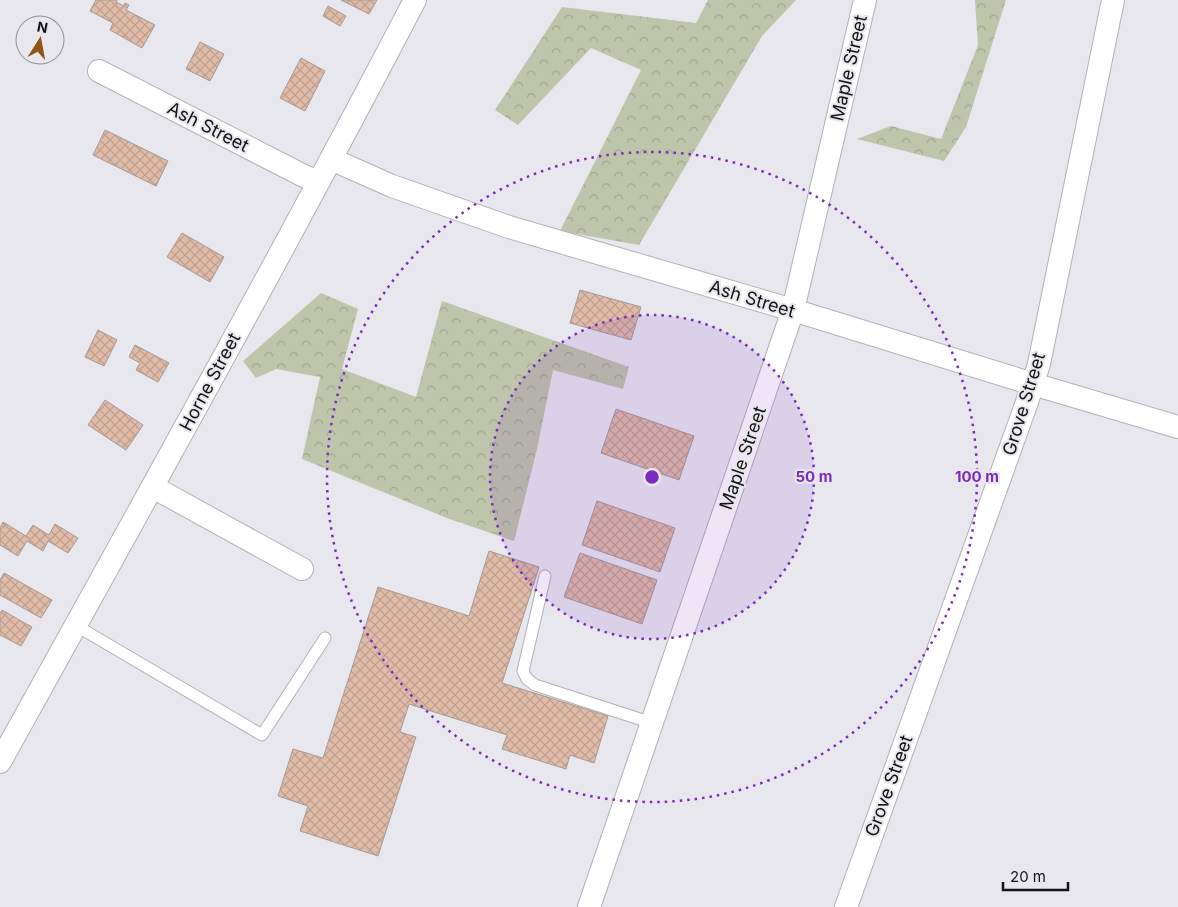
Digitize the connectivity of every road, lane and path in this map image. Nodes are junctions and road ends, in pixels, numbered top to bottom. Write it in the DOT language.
graph roads {
  1 [pos="415,0"];
  2 [pos="865,0"];
  3 [pos="1113,0"];
  4 [pos="99,72"];
  5 [pos="331,159"];
  6 [pos="318,182"];
  7 [pos="793,310"];
  8 [pos="1033,384"];
  9 [pos="1178,428"];
  10 [pos="153,487"];
  11 [pos="302,569"];
  12 [pos="545,576"];
  13 [pos="75,625"];
  14 [pos="325,638"];
  15 [pos="652,723"];
  16 [pos="0,762"];
  17 [pos="589,907"];
  18 [pos="846,907"];
  1 -- 5 [label="street, Horne Street"];
  2 -- 7 [label="street, Maple Street"];
  3 -- 8 [label="street, Grove Street"];
  4 -- 6 [label="street, Ash Street"];
  5 -- 6 [label="street, Horne Street"];
  5 -- 7 [label="street, Ash Street"];
  6 -- 10 [label="street, Horne Street"];
  7 -- 8 [label="street, Ash Street"];
  7 -- 15 [label="street, Maple Street"];
  8 -- 9 [label="street, Ash Street"];
  8 -- 18 [label="street, Grove Street"];
  10 -- 11 [label="street"];
  10 -- 13 [label="street, Horne Street"];
  12 -- 15 [label="lane"];
  13 -- 14 [label="lane"];
  13 -- 16 [label="street, Horne Street"];
  15 -- 17 [label="street, Maple Street"];
}
